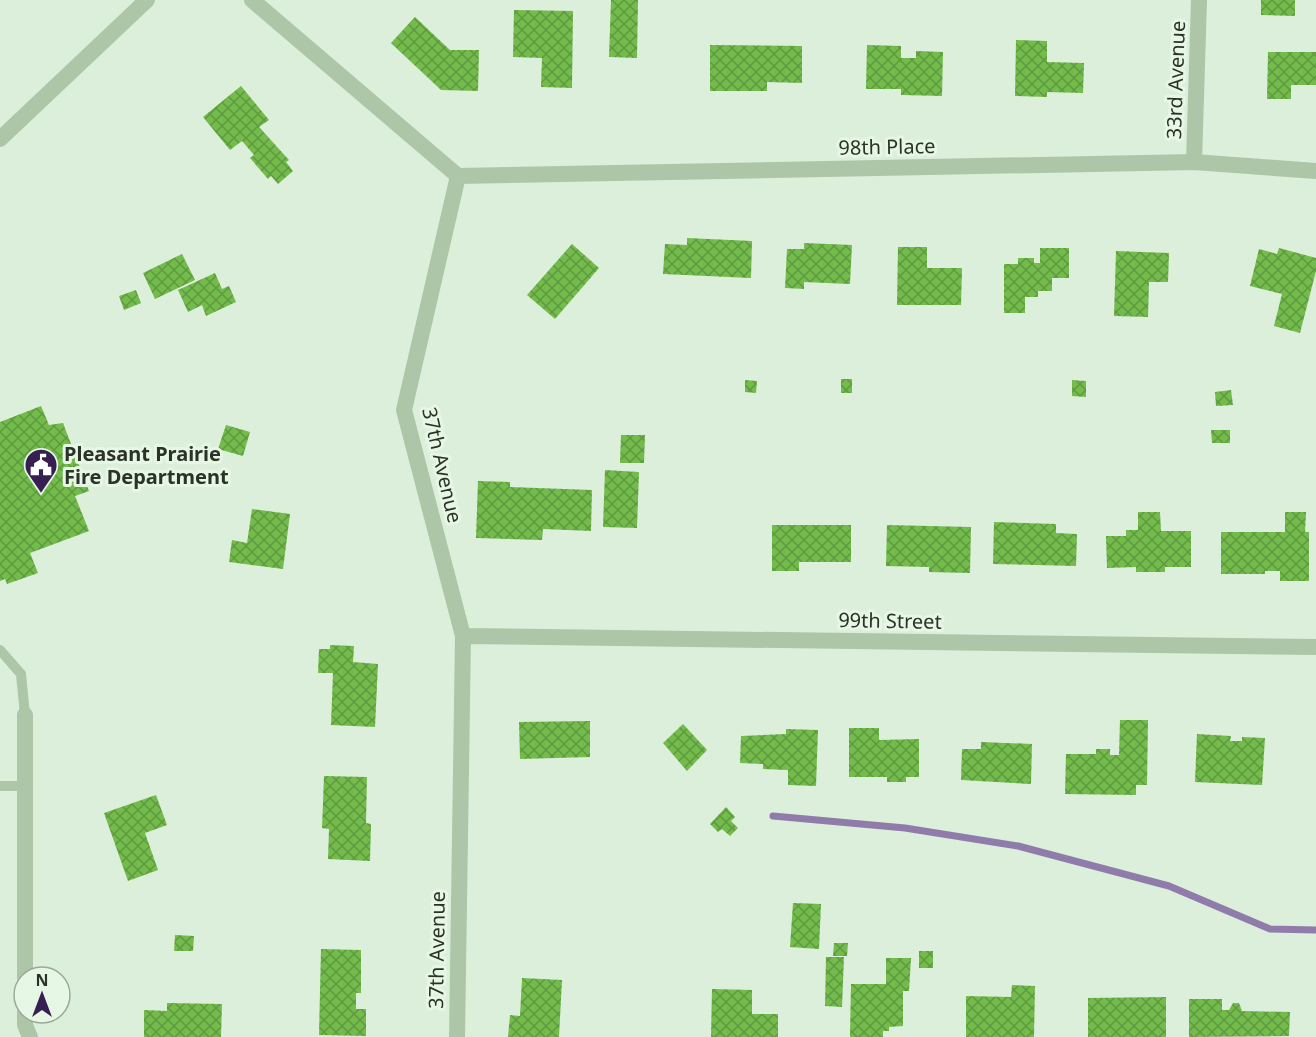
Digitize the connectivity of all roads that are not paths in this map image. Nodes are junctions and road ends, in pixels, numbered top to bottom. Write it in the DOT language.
graph roads {
  1 [pos="147,0"];
  2 [pos="252,0"];
  3 [pos="1199,0"];
  4 [pos="0,139"];
  5 [pos="1194,162"];
  6 [pos="1316,171"];
  7 [pos="458,176"];
  8 [pos="463,636"];
  9 [pos="1316,647"];
  10 [pos="0,650"];
  11 [pos="25,715"];
  12 [pos="0,786"];
  13 [pos="25,786"];
  14 [pos="25,965"];
  15 [pos="457,1037"];
  1 -- 4 [label="street"];
  2 -- 7 [label="street"];
  3 -- 5 [label="street, 33rd Avenue"];
  5 -- 6 [label="street, 98th Place"];
  5 -- 7 [label="street, 98th Place"];
  7 -- 8 [label="street, 37th Avenue"];
  8 -- 9 [label="street, 99th Street"];
  8 -- 15 [label="street, 37th Avenue"];
  10 -- 11 [label="lane"];
  11 -- 13 [label="street"];
  12 -- 13 [label="lane"];
  13 -- 14 [label="street"];
}
